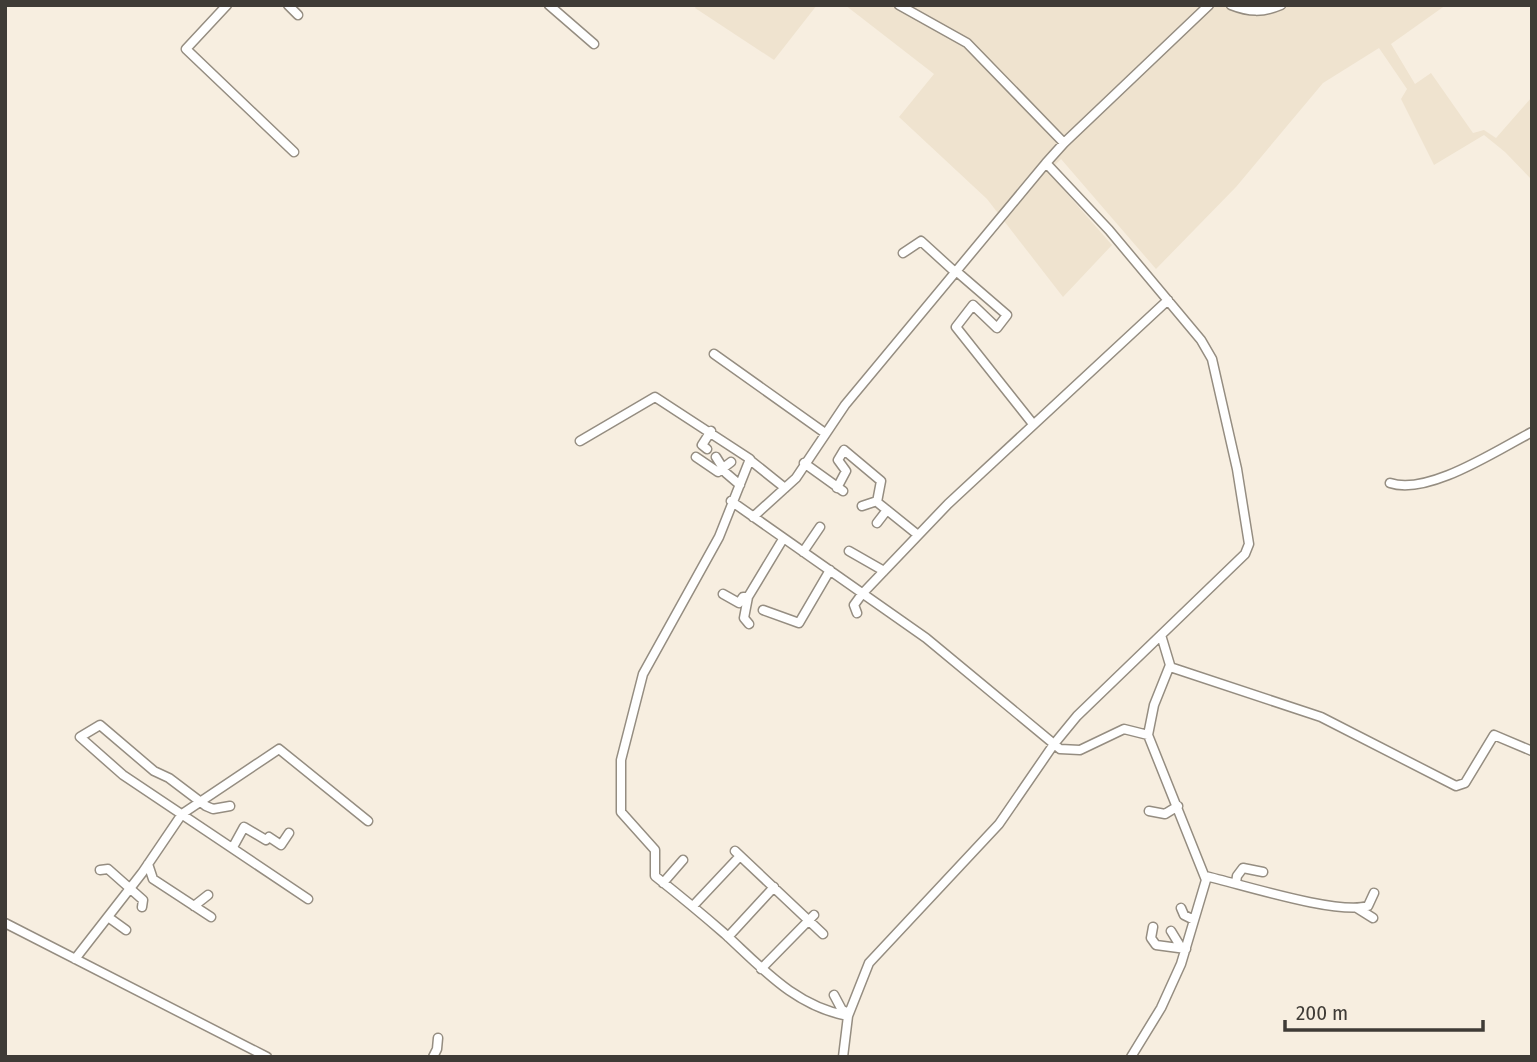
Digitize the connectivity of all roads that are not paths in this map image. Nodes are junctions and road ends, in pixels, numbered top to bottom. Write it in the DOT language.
graph roads {
  1 [pos="227,5"];
  2 [pos="288,5"];
  3 [pos="549,5"];
  4 [pos="899,5"];
  5 [pos="1209,5"];
  6 [pos="1231,5"];
  7 [pos="1281,5"];
  8 [pos="299,15"];
  9 [pos="594,44"];
  10 [pos="1064,143"];
  11 [pos="294,152"];
  12 [pos="1046,163"];
  13 [pos="903,253"];
  14 [pos="956,271"];
  15 [pos="983,293"];
  16 [pos="1168,300"];
  17 [pos="973,305"];
  18 [pos="714,354"];
  19 [pos="1034,424"];
  20 [pos="711,431"];
  21 [pos="1532,432"];
  22 [pos="825,433"];
  23 [pos="580,441"];
  24 [pos="707,449"];
  25 [pos="696,457"];
  26 [pos="716,457"];
  27 [pos="750,460"];
  28 [pos="804,463"];
  29 [pos="728,466"];
  30 [pos="1390,484"];
  31 [pos="740,485"];
  32 [pos="785,488"];
  33 [pos="877,500"];
  34 [pos="732,501"];
  35 [pos="862,506"];
  36 [pos="887,510"];
  37 [pos="753,517"];
  38 [pos="877,523"];
  39 [pos="820,527"];
  40 [pos="919,534"];
  41 [pos="783,539"];
  42 [pos="849,551"];
  43 [pos="803,552"];
  44 [pos="830,570"];
  45 [pos="884,571"];
  46 [pos="723,594"];
  47 [pos="862,594"];
  48 [pos="748,597"];
  49 [pos="763,610"];
  50 [pos="857,613"];
  51 [pos="749,624"];
  52 [pos="1161,635"];
  53 [pos="1170,667"];
  54 [pos="1148,735"];
  55 [pos="1054,744"];
  56 [pos="1532,751"];
  57 [pos="199,801"];
  58 [pos="230,806"];
  59 [pos="1178,806"];
  60 [pos="1149,811"];
  61 [pos="182,814"];
  62 [pos="368,821"];
  63 [pos="289,833"];
  64 [pos="233,847"];
  65 [pos="683,860"];
  66 [pos="148,864"];
  67 [pos="100,870"];
  68 [pos="1263,872"];
  69 [pos="1205,876"];
  70 [pos="663,883"];
  71 [pos="1236,883"];
  72 [pos="774,887"];
  73 [pos="130,888"];
  74 [pos="1374,893"];
  75 [pos="208,895"];
  76 [pos="308,899"];
  77 [pos="194,906"];
  78 [pos="693,906"];
  79 [pos="142,907"];
  80 [pos="1181,908"];
  81 [pos="1357,908"];
  82 [pos="211,917"];
  83 [pos="108,918"];
  84 [pos="812,918"];
  85 [pos="1373,918"];
  86 [pos="1194,920"];
  87 [pos="5,923"];
  88 [pos="1153,927"];
  89 [pos="127,930"];
  90 [pos="1171,931"];
  91 [pos="822,934"];
  92 [pos="728,937"];
  93 [pos="1184,949"];
  94 [pos="75,959"];
  95 [pos="761,969"];
  96 [pos="834,995"];
  97 [pos="848,1014"];
  98 [pos="438,1038"];
  99 [pos="267,1057"];
  100 [pos="433,1057"];
  101 [pos="843,1057"];
  102 [pos="1131,1057"];
  1 -- 11 [label="street"];
  2 -- 8 [label="street"];
  3 -- 9 [label="street"];
  4 -- 10 [label="street"];
  5 -- 10 [label="street"];
  6 -- 7 [label="street"];
  10 -- 12 [label="street"];
  12 -- 14 [label="street"];
  12 -- 16 [label="street"];
  13 -- 14 [label="street"];
  14 -- 15 [label="street"];
  14 -- 22 [label="street"];
  15 -- 17 [label="street"];
  15 -- 17 [label="street"];
  16 -- 19 [label="street"];
  16 -- 52 [label="street"];
  17 -- 19 [label="street"];
  18 -- 22 [label="street"];
  19 -- 40 [label="street"];
  20 -- 23 [label="street"];
  20 -- 24 [label="street"];
  20 -- 27 [label="street"];
  21 -- 30 [label="street"];
  22 -- 28 [label="street"];
  25 -- 29 [label="street"];
  26 -- 29 [label="street"];
  27 -- 31 [label="street"];
  27 -- 32 [label="street"];
  28 -- 32 [label="street"];
  28 -- 33 [label="street"];
  29 -- 31 [label="street"];
  31 -- 34 [label="street"];
  32 -- 37 [label="street"];
  33 -- 35 [label="street"];
  33 -- 36 [label="street"];
  34 -- 37 [label="street"];
  34 -- 70 [label="street"];
  36 -- 38 [label="street"];
  36 -- 40 [label="street"];
  37 -- 41 [label="street"];
  39 -- 43 [label="street"];
  40 -- 45 [label="street"];
  41 -- 43 [label="street"];
  41 -- 48 [label="street"];
  42 -- 45 [label="street"];
  43 -- 44 [label="street"];
  44 -- 47 [label="street"];
  44 -- 49 [label="street"];
  45 -- 47 [label="street"];
  46 -- 48 [label="street"];
  47 -- 50 [label="street"];
  47 -- 55 [label="street"];
  48 -- 51 [label="street"];
  52 -- 53 [label="street"];
  52 -- 55 [label="street"];
  53 -- 54 [label="street"];
  53 -- 56 [label="street"];
  54 -- 55 [label="street"];
  54 -- 59 [label="street"];
  55 -- 97 [label="street"];
  57 -- 58 [label="street"];
  57 -- 61 [label="street"];
  57 -- 61 [label="street"];
  57 -- 62 [label="street"];
  59 -- 60 [label="street"];
  59 -- 69 [label="street"];
  61 -- 64 [label="street"];
  61 -- 66 [label="street"];
  63 -- 64 [label="street"];
  64 -- 76 [label="street"];
  65 -- 70 [label="street"];
  66 -- 73 [label="street"];
  66 -- 77 [label="street"];
  67 -- 73 [label="street"];
  68 -- 71 [label="street"];
  69 -- 71 [label="street"];
  69 -- 86 [label="street"];
  70 -- 78 [label="street"];
  71 -- 81 [label="street"];
  72 -- 78 [label="street"];
  72 -- 84 [label="street"];
  72 -- 92 [label="street"];
  73 -- 79 [label="street"];
  73 -- 83 [label="street"];
  74 -- 81 [label="street"];
  75 -- 77 [label="street"];
  77 -- 82 [label="street"];
  78 -- 92 [label="street"];
  80 -- 86 [label="street"];
  81 -- 85 [label="street"];
  83 -- 89 [label="street"];
  83 -- 94 [label="street"];
  84 -- 91 [label="street"];
  84 -- 95 [label="street"];
  86 -- 93 [label="street"];
  87 -- 94 [label="street"];
  88 -- 93 [label="street"];
  90 -- 93 [label="street"];
  92 -- 95 [label="street"];
  93 -- 102 [label="street"];
  94 -- 99 [label="street"];
  95 -- 97 [label="street"];
  96 -- 97 [label="street"];
  97 -- 101 [label="street"];
  98 -- 100 [label="street"];
}
